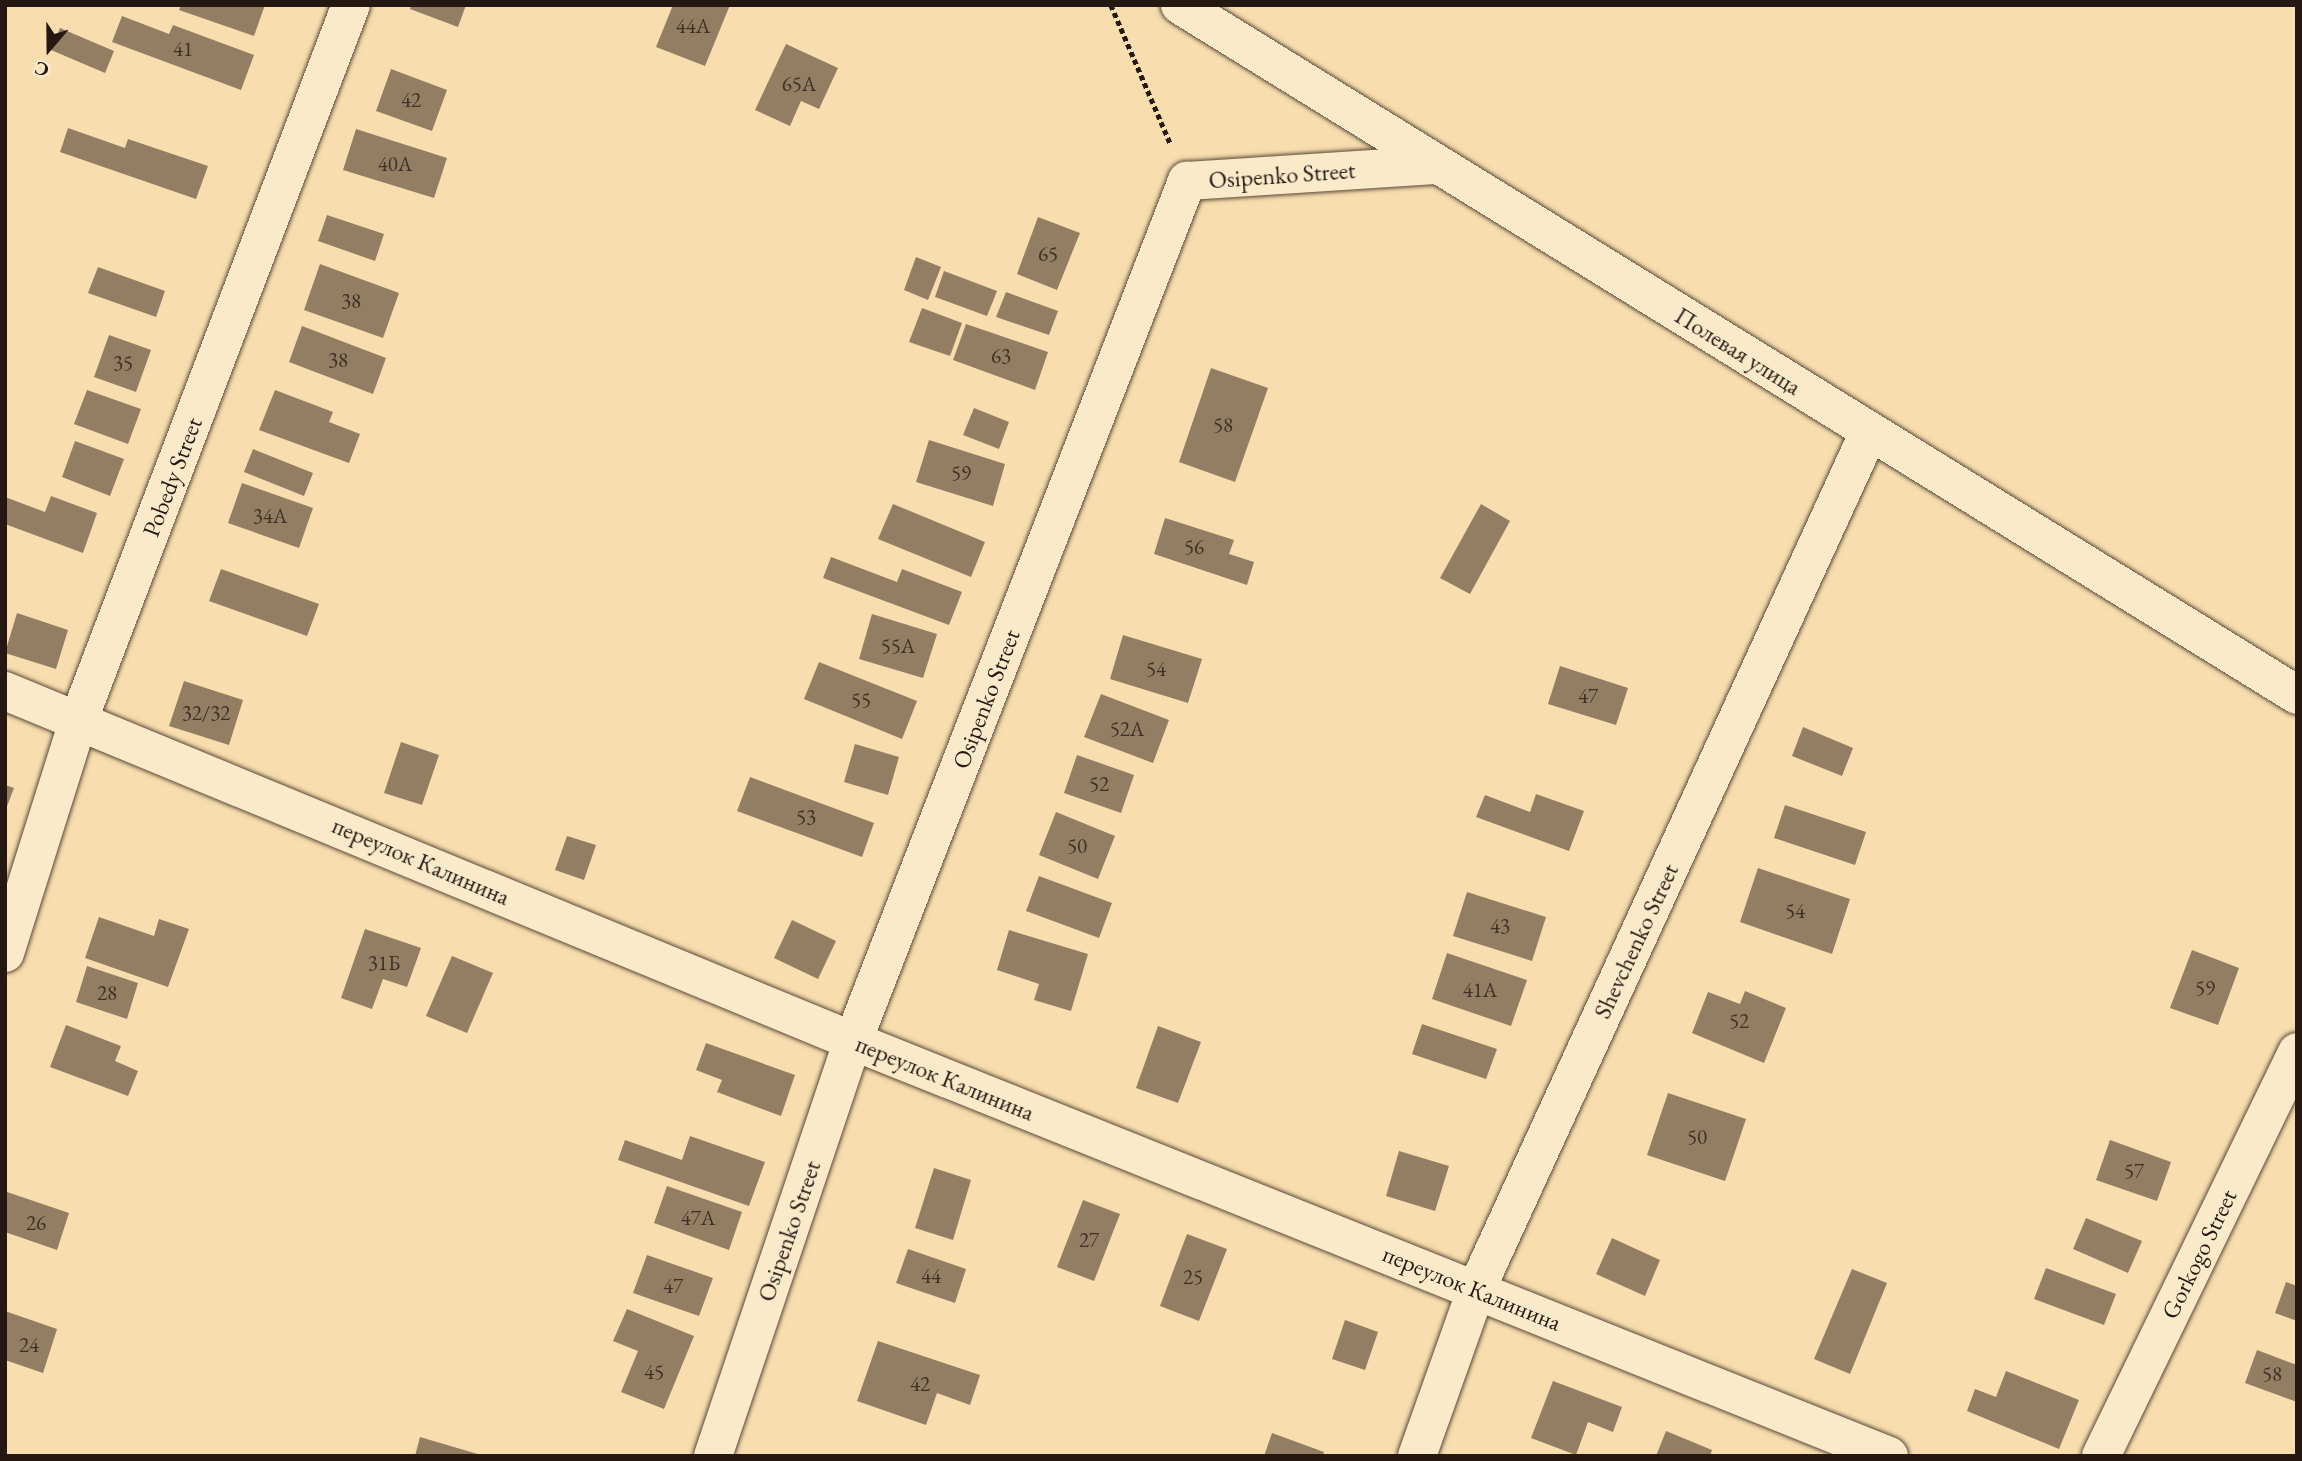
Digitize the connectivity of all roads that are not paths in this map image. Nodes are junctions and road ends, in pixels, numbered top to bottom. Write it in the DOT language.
graph roads {
  1 [pos="351,5"];
  2 [pos="1180,5"];
  3 [pos="1434,165"];
  4 [pos="1869,432"];
  5 [pos="5,691"];
  6 [pos="2297,695"];
  7 [pos="79,719"];
  8 [pos="5,953"];
  9 [pos="853,1041"];
  10 [pos="2297,1052"];
  11 [pos="1476,1290"];
  12 [pos="713,1456"];
  13 [pos="1417,1456"];
  14 [pos="1889,1456"];
  15 [pos="2101,1456"];
  1 -- 7 [label="street, Pobedy Street"];
  2 -- 3 [label="street, Полевая улица"];
  3 -- 4 [label="street, Полевая улица"];
  3 -- 9 [label="street, Osipenko Street"];
  4 -- 6 [label="street, Полевая улица"];
  4 -- 11 [label="street, Shevchenko Street"];
  5 -- 7 [label="street, переулок Калинина"];
  7 -- 8 [label="street, Pobedy Street"];
  7 -- 9 [label="street, переулок Калинина"];
  9 -- 11 [label="street, переулок Калинина"];
  9 -- 12 [label="street, Osipenko Street"];
  10 -- 15 [label="street, Gorkogo Street"];
  11 -- 13 [label="street, Shevchenko Street"];
  11 -- 14 [label="street, переулок Калинина"];
}
